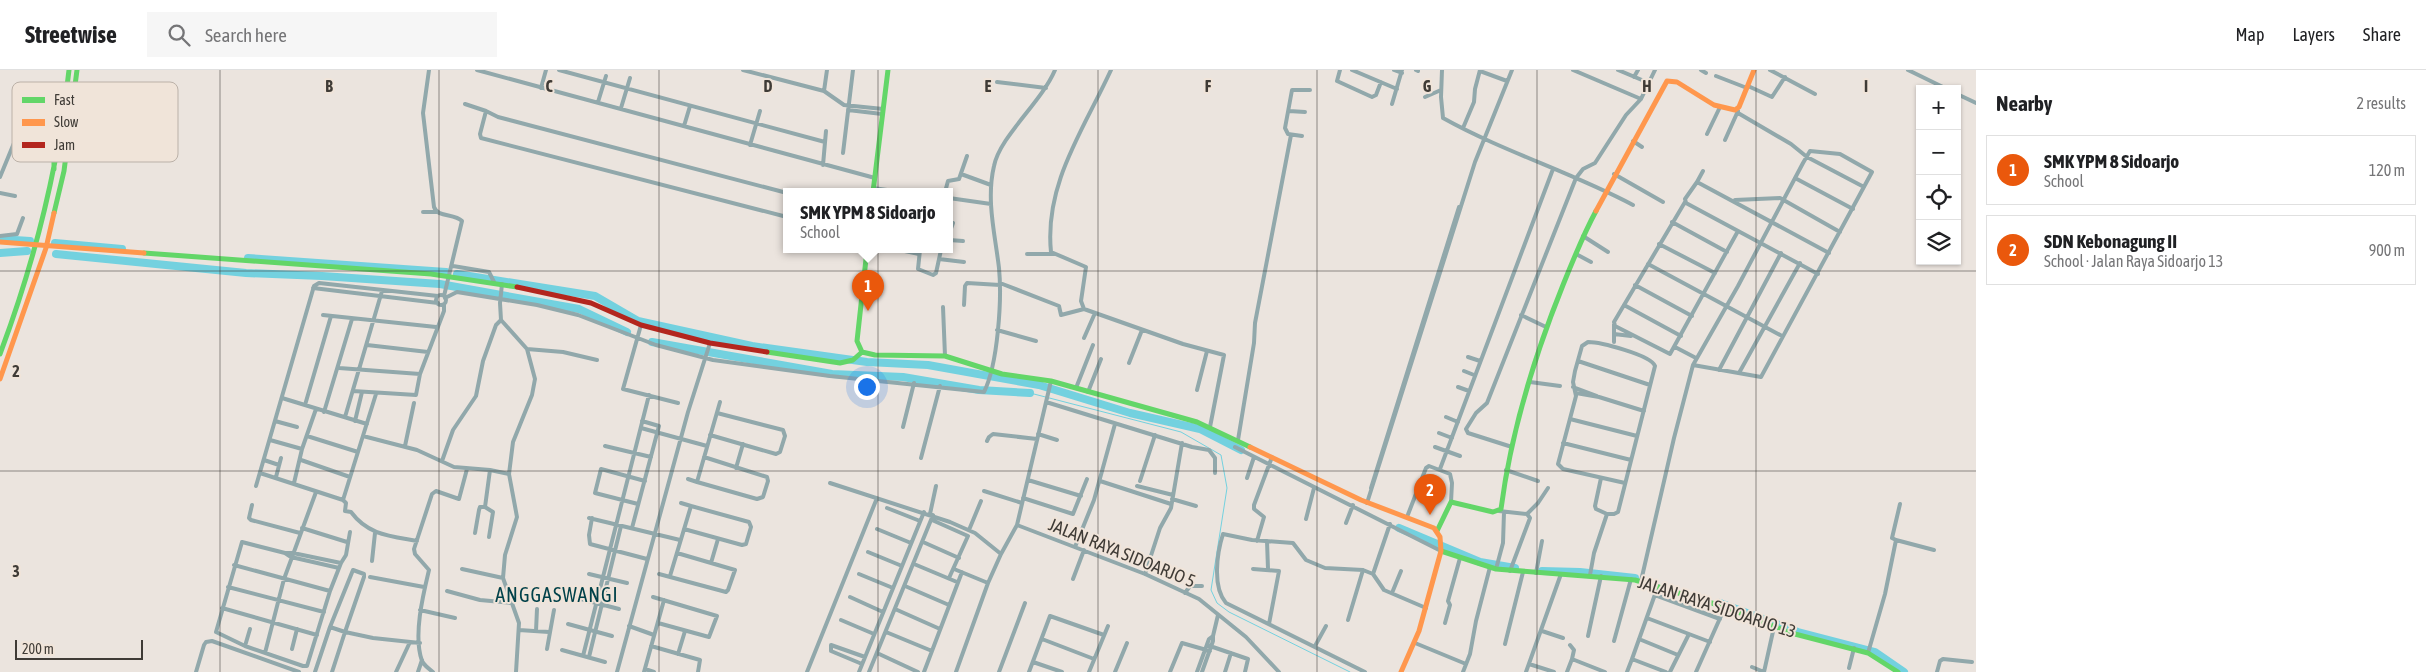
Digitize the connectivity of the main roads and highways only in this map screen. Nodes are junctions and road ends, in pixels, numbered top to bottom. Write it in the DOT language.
graph roads {
  1 [pos="888,70"];
  2 [pos="1754,70"];
  3 [pos="53,162"];
  4 [pos="57,162"];
  5 [pos="65,162"];
  6 [pos="54,173"];
  7 [pos="873,188"];
  8 [pos="0,242"];
  9 [pos="867,253"];
  10 [pos="862,352"];
  11 [pos="0,354"];
  12 [pos="0,379"];
  13 [pos="1437,531"];
  14 [pos="1441,548"];
  15 [pos="1401,672"];
  16 [pos="1898,672"];
  1 -- 7 [label="main road"];
  2 -- 13 [label="main road"];
  3 -- 6 [label="main road"];
  4 -- 6 [label="main road"];
  5 -- 12 [label="main road"];
  6 -- 11 [label="main road"];
  8 -- 10 [label="main road, bridge"];
  9 -- 10 [label="main road"];
  10 -- 13 [label="main road"];
  13 -- 14 [label="main road"];
  14 -- 15 [label="main road"];
  14 -- 16 [label="main road, JALAN RAYA SIDOARJO 13"];
}
